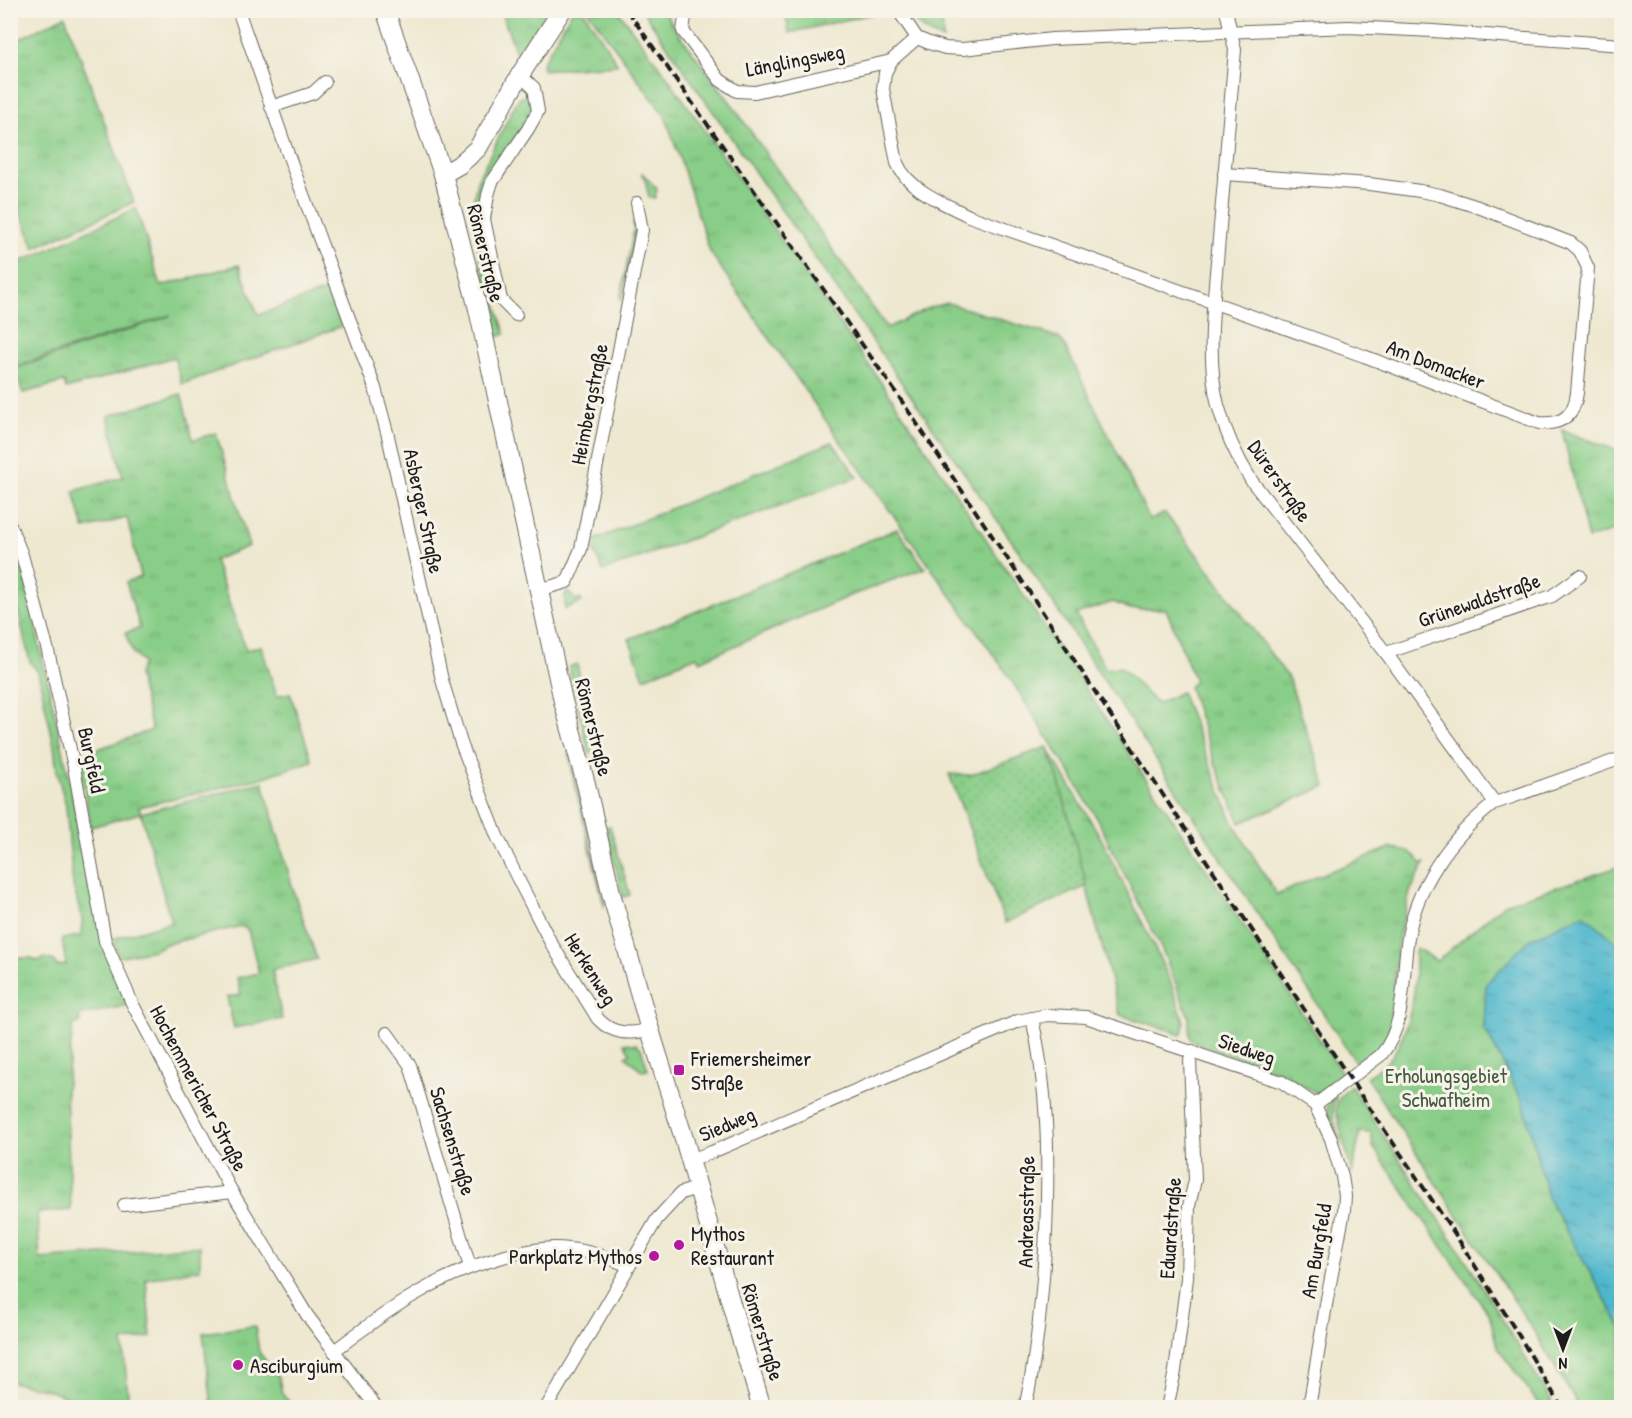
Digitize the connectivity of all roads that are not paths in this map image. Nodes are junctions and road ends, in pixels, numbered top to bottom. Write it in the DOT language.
graph roads {
  1 [pos="238,10"];
  2 [pos="385,10"];
  3 [pos="562,10"];
  4 [pos="686,10"];
  5 [pos="898,10"];
  6 [pos="1226,10"];
  7 [pos="1231,31"];
  8 [pos="917,38"];
  9 [pos="1622,45"];
  10 [pos="891,61"];
  11 [pos="520,75"];
  12 [pos="325,82"];
  13 [pos="272,107"];
  14 [pos="443,174"];
  15 [pos="1224,174"];
  16 [pos="637,203"];
  17 [pos="1214,304"];
  18 [pos="516,315"];
  19 [pos="10,525"];
  20 [pos="1580,576"];
  21 [pos="539,590"];
  22 [pos="1386,653"];
  23 [pos="1622,758"];
  24 [pos="1495,803"];
  25 [pos="539,922"];
  26 [pos="132,1003"];
  27 [pos="1032,1018"];
  28 [pos="650,1030"];
  29 [pos="387,1033"];
  30 [pos="1192,1051"];
  31 [pos="1315,1106"];
  32 [pos="690,1160"];
  33 [pos="697,1188"];
  34 [pos="232,1192"];
  35 [pos="124,1205"];
  36 [pos="629,1266"];
  37 [pos="470,1267"];
  38 [pos="334,1351"];
  39 [pos="377,1407"];
  40 [pos="546,1407"];
  41 [pos="762,1407"];
  42 [pos="1025,1407"];
  43 [pos="1167,1407"];
  44 [pos="1309,1407"];
  1 -- 13 [label="street, Asberger Straße"];
  2 -- 14 [label="street, Römerstraße"];
  3 -- 11 [label="street"];
  4 -- 10 [label="street, Länglingsweg"];
  5 -- 8 [label="street"];
  6 -- 7 [label="street, Dürerstraße"];
  7 -- 8 [label="street"];
  7 -- 9 [label="street"];
  7 -- 15 [label="street, Dürerstraße"];
  8 -- 10 [label="street, Länglingsweg"];
  10 -- 17 [label="street, Am Domacker"];
  11 -- 14 [label="street"];
  11 -- 18 [label="street, Römerstraße"];
  12 -- 13 [label="street"];
  13 -- 25 [label="street, Asberger Straße"];
  14 -- 21 [label="street, Römerstraße"];
  15 -- 17 [label="street, Dürerstraße"];
  15 -- 17 [label="street, Am Domacker"];
  16 -- 21 [label="street, Heimbergstraße"];
  17 -- 22 [label="street, Dürerstraße"];
  19 -- 26 [label="street, Burgfeld"];
  20 -- 22 [label="street, Grünewaldstraße"];
  21 -- 28 [label="street, Römerstraße"];
  22 -- 24 [label="street, Dürerstraße"];
  23 -- 24 [label="street"];
  24 -- 31 [label="street"];
  25 -- 28 [label="street, Herkenweg"];
  26 -- 34 [label="street, Hochemmericher Straße"];
  27 -- 30 [label="street, Siedweg"];
  27 -- 32 [label="street, Siedweg"];
  27 -- 42 [label="street, Andreasstraße"];
  28 -- 32 [label="street, Römerstraße"];
  29 -- 37 [label="street, Sachsenstraße"];
  30 -- 31 [label="street, Siedweg"];
  30 -- 43 [label="street, Eduardstraße"];
  31 -- 44 [label="street, Am Burgfeld"];
  32 -- 33 [label="street, Römerstraße"];
  33 -- 36 [label="street"];
  33 -- 41 [label="street, Römerstraße"];
  34 -- 35 [label="street, Hochemmericher Straße"];
  34 -- 38 [label="street, Hochemmericher Straße"];
  36 -- 37 [label="street"];
  36 -- 40 [label="street"];
  37 -- 38 [label="street"];
  38 -- 39 [label="street, Hochemmericher Straße"];
}
